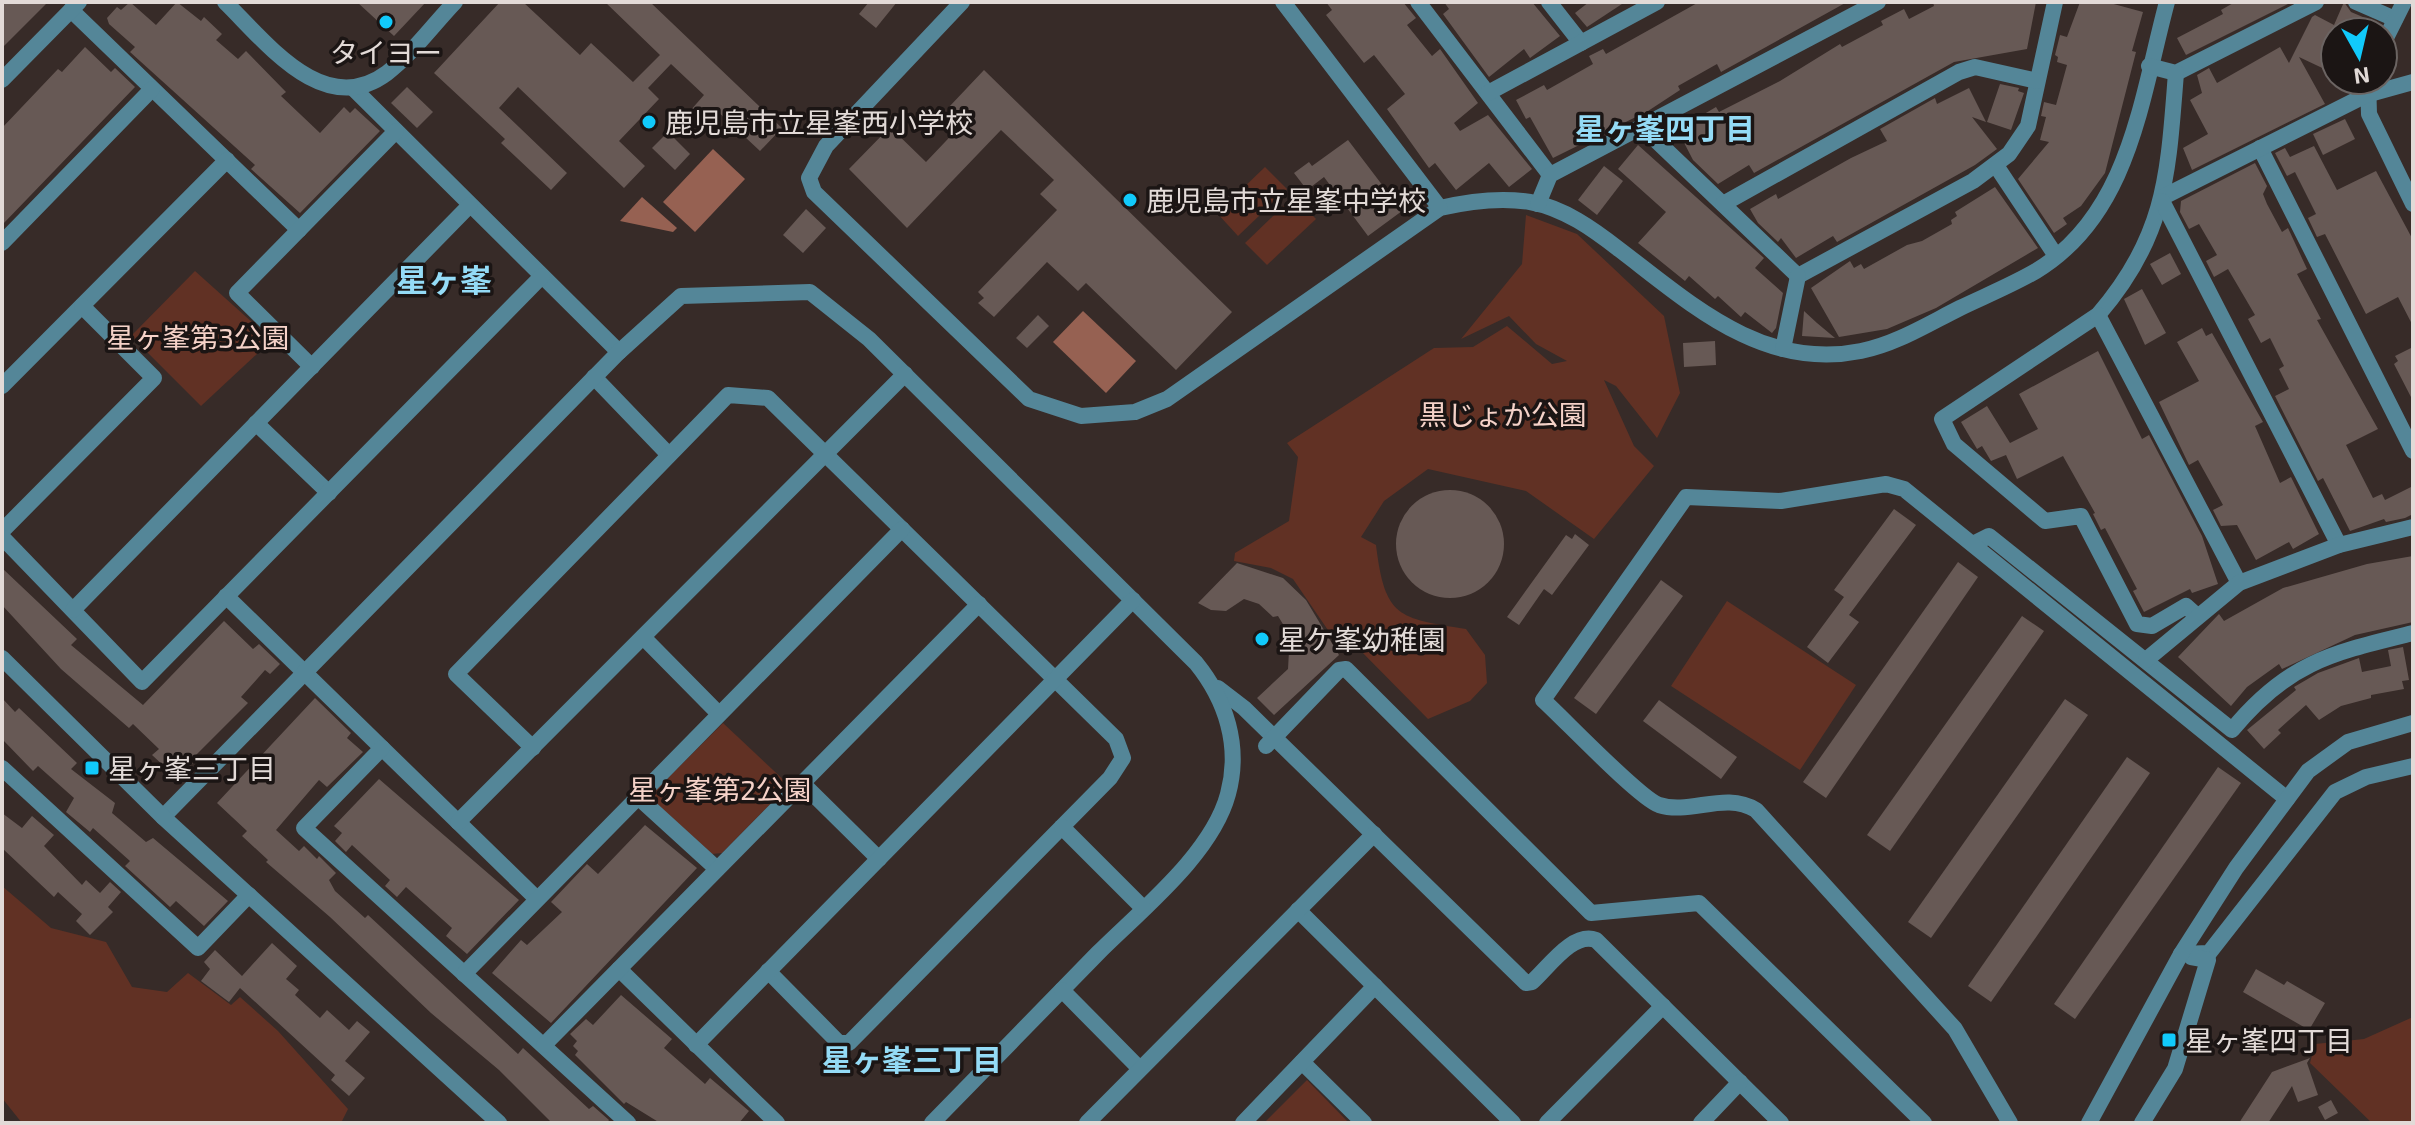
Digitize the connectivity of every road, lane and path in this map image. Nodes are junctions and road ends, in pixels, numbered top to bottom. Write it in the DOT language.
graph roads {
  1 [pos="225,2"];
  2 [pos="455,2"];
  3 [pos="962,2"];
  4 [pos="1283,2"];
  5 [pos="1418,2"];
  6 [pos="1549,2"];
  7 [pos="1657,2"];
  8 [pos="1878,2"];
  9 [pos="2055,2"];
  10 [pos="2167,2"];
  11 [pos="2316,2"];
  12 [pos="2356,2"];
  13 [pos="75,6"];
  14 [pos="2388,16"];
  15 [pos="1581,43"];
  16 [pos="2149,66"];
  17 [pos="2176,73"];
  18 [pos="2,80"];
  19 [pos="2037,81"];
  20 [pos="353,88"];
  21 [pos="152,89"];
  22 [pos="1488,93"];
  23 [pos="2351,96"];
  24 [pos="2369,96"];
  25 [pos="1642,127"];
  26 [pos="396,131"];
  27 [pos="2260,148"];
  28 [pos="227,160"];
  29 [pos="1997,167"];
  30 [pos="1550,175"];
  31 [pos="2163,199"];
  32 [pos="1538,204"];
  33 [pos="1723,204"];
  34 [pos="2413,204"];
  35 [pos="470,205"];
  36 [pos="1440,208"];
  37 [pos="299,230"];
  38 [pos="2,243"];
  39 [pos="2056,256"];
  40 [pos="542,276"];
  41 [pos="1798,276"];
  42 [pos="82,306"];
  43 [pos="2098,315"];
  44 [pos="1783,349"];
  45 [pos="619,352"];
  46 [pos="312,367"];
  47 [pos="905,374"];
  48 [pos="594,377"];
  49 [pos="2,386"];
  50 [pos="256,423"];
  51 [pos="2413,451"];
  52 [pos="825,454"];
  53 [pos="669,455"];
  54 [pos="329,493"];
  55 [pos="2413,527"];
  56 [pos="902,529"];
  57 [pos="2,534"];
  58 [pos="1973,544"];
  59 [pos="2339,545"];
  60 [pos="2239,583"];
  61 [pos="226,596"];
  62 [pos="1133,600"];
  63 [pos="979,604"];
  64 [pos="73,610"];
  65 [pos="2196,615"];
  66 [pos="2413,633"];
  67 [pos="643,637"];
  68 [pos="2,658"];
  69 [pos="2146,660"];
  70 [pos="304,673"];
  71 [pos="1056,679"];
  72 [pos="1213,685"];
  73 [pos="719,714"];
  74 [pos="2413,723"];
  75 [pos="1271,742"];
  76 [pos="382,748"];
  77 [pos="533,748"];
  78 [pos="2413,766"];
  79 [pos="2,768"];
  80 [pos="802,783"];
  81 [pos="638,797"];
  82 [pos="2287,799"];
  83 [pos="163,817"];
  84 [pos="458,822"];
  85 [pos="1062,827"];
  86 [pos="1374,834"];
  87 [pos="879,859"];
  88 [pos="717,869"];
  89 [pos="249,895"];
  90 [pos="537,899"];
  91 [pos="1143,908"];
  92 [pos="1298,910"];
  93 [pos="2181,954"];
  94 [pos="619,969"];
  95 [pos="768,971"];
  96 [pos="464,974"];
  97 [pos="1375,986"];
  98 [pos="1062,990"];
  99 [pos="1663,1006"];
  100 [pos="544,1045"];
  101 [pos="696,1045"];
  102 [pos="1302,1062"];
  103 [pos="1140,1069"];
  104 [pos="1740,1082"];
  105 [pos="772,1122"];
  106 [pos="499,1123"];
  107 [pos="628,1123"];
  108 [pos="932,1123"];
  109 [pos="1087,1123"];
  110 [pos="1243,1123"];
  111 [pos="1364,1123"];
  112 [pos="1513,1123"];
  113 [pos="1547,1123"];
  114 [pos="1701,1123"];
  115 [pos="1781,1123"];
  116 [pos="1924,1123"];
  117 [pos="2010,1123"];
  118 [pos="2089,1123"];
  119 [pos="2142,1123"];
  1 -- 20 [label="street"];
  2 -- 20 [label="street"];
  3 -- 36 [label="street"];
  4 -- 36 [label="street"];
  5 -- 22 [label="street"];
  6 -- 15 [label="street"];
  7 -- 15 [label="street"];
  8 -- 25 [label="street"];
  9 -- 19 [label="street"];
  10 -- 16 [label="street"];
  11 -- 17 [label="street"];
  12 -- 14 [label="street"];
  13 -- 18 [label="street"];
  13 -- 21 [label="street"];
  15 -- 22 [label="street"];
  16 -- 17 [label="street"];
  16 -- 39 [label="street"];
  17 -- 31 [label="street"];
  19 -- 29 [label="street"];
  19 -- 33 [label="street"];
  20 -- 26 [label="street"];
  21 -- 28 [label="street"];
  21 -- 38 [label="street"];
  22 -- 30 [label="street"];
  23 -- 27 [label="street"];
  24 -- 34 [label="street"];
  25 -- 30 [label="street"];
  25 -- 33 [label="street"];
  26 -- 35 [label="street"];
  26 -- 37 [label="street"];
  27 -- 31 [label="street"];
  27 -- 51 [label="street"];
  28 -- 37 [label="street"];
  28 -- 42 [label="street"];
  29 -- 39 [label="street"];
  29 -- 41 [label="street"];
  30 -- 32 [label="street"];
  31 -- 43 [label="street"];
  31 -- 59 [label="street"];
  32 -- 36 [label="street"];
  32 -- 44 [label="street"];
  33 -- 41 [label="street"];
  35 -- 40 [label="street"];
  35 -- 46 [label="street"];
  37 -- 46 [label="street"];
  39 -- 44 [label="street"];
  40 -- 45 [label="street"];
  40 -- 54 [label="street"];
  41 -- 44 [label="street"];
  42 -- 49 [label="street"];
  42 -- 57 [label="street"];
  43 -- 60 [label="street"];
  43 -- 65 [label="street"];
  45 -- 47 [label="street"];
  45 -- 48 [label="street"];
  46 -- 50 [label="street"];
  47 -- 52 [label="street"];
  47 -- 62 [label="street"];
  48 -- 53 [label="street"];
  48 -- 70 [label="street"];
  50 -- 54 [label="street"];
  50 -- 64 [label="street"];
  52 -- 53 [label="street"];
  52 -- 56 [label="street"];
  52 -- 67 [label="street"];
  53 -- 77 [label="street"];
  54 -- 61 [label="street"];
  55 -- 59 [label="street"];
  56 -- 63 [label="street"];
  56 -- 73 [label="street"];
  57 -- 64 [label="street"];
  58 -- 69 [label="street"];
  58 -- 82 [label="street"];
  58 -- 117 [label="street"];
  59 -- 60 [label="street"];
  60 -- 65 [label="street"];
  61 -- 64 [label="street"];
  61 -- 70 [label="street"];
  62 -- 71 [label="street"];
  62 -- 72 [label="street"];
  63 -- 71 [label="street"];
  63 -- 80 [label="street"];
  65 -- 69 [label="street"];
  66 -- 69 [label="street"];
  67 -- 73 [label="street"];
  67 -- 77 [label="street"];
  68 -- 83 [label="street"];
  70 -- 76 [label="street"];
  70 -- 83 [label="street"];
  71 -- 85 [label="street"];
  71 -- 87 [label="street"];
  72 -- 75 [label="street"];
  72 -- 91 [label="street"];
  73 -- 81 [label="street"];
  74 -- 82 [label="street"];
  75 -- 86 [label="street"];
  75 -- 116 [label="street"];
  76 -- 84 [label="street"];
  76 -- 96 [label="street"];
  77 -- 84 [label="street"];
  78 -- 93 [label="street"];
  79 -- 89 [label="street"];
  80 -- 87 [label="street"];
  80 -- 88 [label="street"];
  81 -- 88 [label="street"];
  81 -- 90 [label="street"];
  82 -- 93 [label="street"];
  83 -- 89 [label="street"];
  84 -- 90 [label="street"];
  85 -- 91 [label="street"];
  85 -- 95 [label="street"];
  86 -- 92 [label="street"];
  86 -- 99 [label="street"];
  87 -- 95 [label="street"];
  88 -- 94 [label="street"];
  89 -- 106 [label="street"];
  90 -- 96 [label="street"];
  91 -- 98 [label="street"];
  92 -- 97 [label="street"];
  92 -- 103 [label="street"];
  93 -- 118 [label="street"];
  93 -- 119 [label="street"];
  94 -- 100 [label="street"];
  94 -- 101 [label="street"];
  95 -- 101 [label="street"];
  96 -- 100 [label="street"];
  97 -- 102 [label="street"];
  97 -- 112 [label="street"];
  98 -- 103 [label="street"];
  98 -- 108 [label="street"];
  99 -- 104 [label="street"];
  99 -- 113 [label="street"];
  100 -- 107 [label="street"];
  101 -- 105 [label="street"];
  102 -- 110 [label="street"];
  102 -- 111 [label="street"];
  103 -- 109 [label="street"];
  104 -- 114 [label="street"];
  104 -- 115 [label="street"];
}
